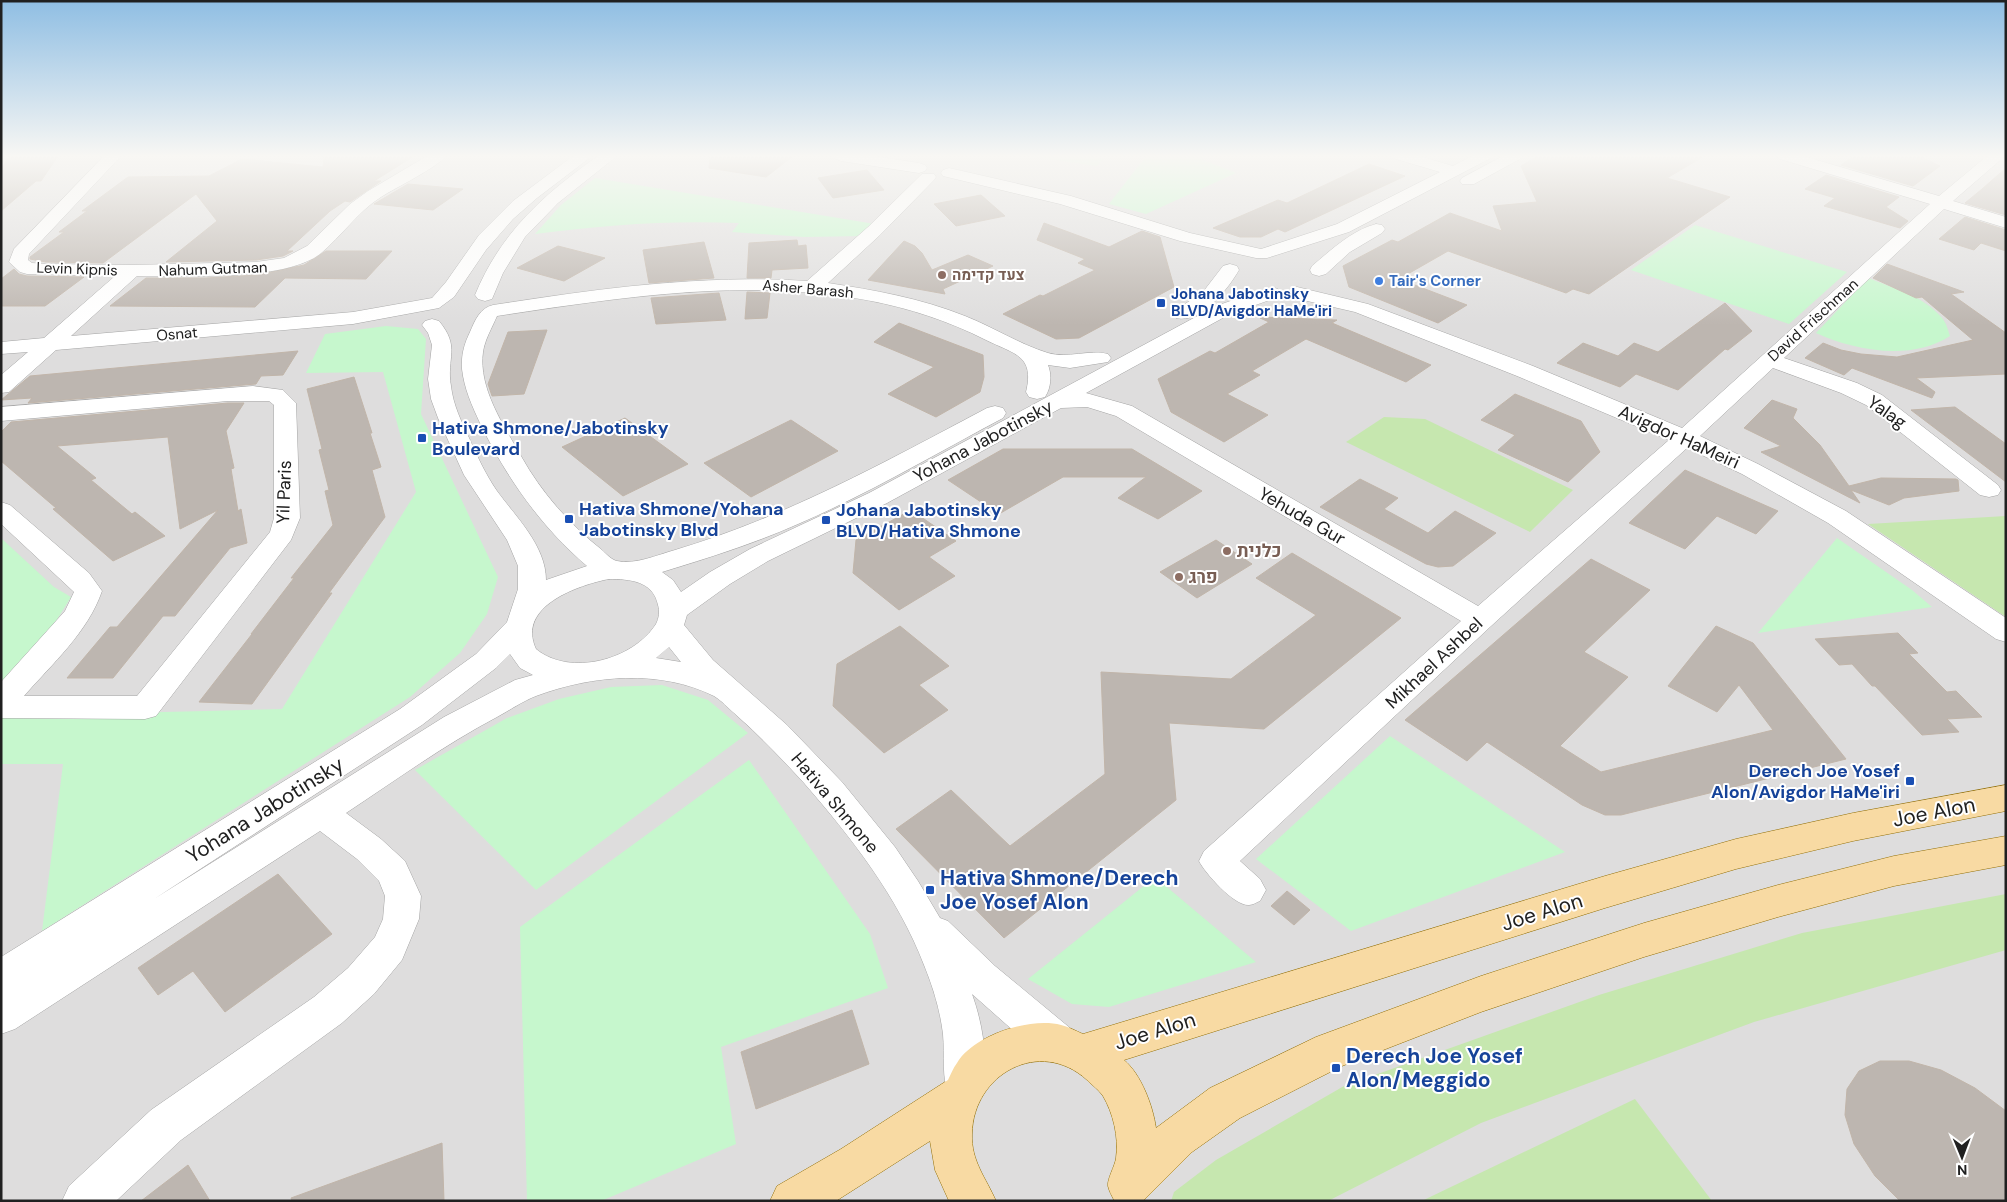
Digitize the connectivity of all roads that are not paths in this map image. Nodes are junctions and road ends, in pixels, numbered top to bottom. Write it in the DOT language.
graph roads {
  1 [pos="59,212"];
  2 [pos="352,212"];
  3 [pos="512,212"];
  4 [pos="540,212"];
  5 [pos="890,212"];
  6 [pos="1105,212"];
  7 [pos="1374,212"];
  8 [pos="1408,212"];
  9 [pos="1931,212"];
  10 [pos="1973,212"];
  11 [pos="2006,223"];
  12 [pos="1186,237"];
  13 [pos="1262,253"];
  14 [pos="1230,268"];
  15 [pos="132,271"];
  16 [pos="1320,273"];
  17 [pos="812,287"];
  18 [pos="1271,293"];
  19 [pos="1297,293"];
  20 [pos="489,305"];
  21 [pos="1360,308"];
  22 [pos="442,317"];
  23 [pos="50,345"];
  24 [pos="1,348"];
  25 [pos="1020,348"];
  26 [pos="1101,358"];
  27 [pos="1770,360"];
  28 [pos="1126,364"];
  29 [pos="1,386"];
  30 [pos="1047,396"];
  31 [pos="1124,412"];
  32 [pos="1,414"];
  33 [pos="1685,438"];
  34 [pos="1989,490"];
  35 [pos="1,510"];
  36 [pos="620,570"];
  37 [pos="1974,612"];
  38 [pos="671,618"];
  39 [pos="522,619"];
  40 [pos="1480,620"];
  41 [pos="2006,632"];
  42 [pos="2006,637"];
  43 [pos="614,667"];
  44 [pos="580,673"];
  45 [pos="736,697"];
  46 [pos="1,702"];
  47 [pos="1,707"];
  48 [pos="2006,798"];
  49 [pos="321,813"];
  50 [pos="2006,850"];
  51 [pos="1248,890"];
  52 [pos="921,920"];
  53 [pos="1,978"];
  54 [pos="1,1016"];
  55 [pos="1071,1047"];
  56 [pos="962,1090"];
  57 [pos="1123,1196"];
  58 [pos="84,1201"];
  59 [pos="792,1201"];
  60 [pos="974,1201"];
  1 -- 15 [label="street, Levin Kipnis"];
  2 -- 15 [label="street, Nahum Gutman"];
  3 -- 22 [label="street"];
  4 -- 20 [label="street"];
  5 -- 17 [label="street"];
  6 -- 12 [label="street"];
  7 -- 13 [label="street"];
  8 -- 16 [label="street"];
  9 -- 27 [label="street, David Frischman"];
  10 -- 11 [label="street"];
  12 -- 13 [label="street"];
  12 -- 14 [label="street"];
  13 -- 14 [label="street"];
  13 -- 16 [label="street, Avigdor HaMeiri"];
  14 -- 18 [label="street"];
  14 -- 26 [label="street, Yohana Jabotinsky"];
  15 -- 23 [label="street"];
  16 -- 19 [label="street"];
  16 -- 21 [label="street, Avigdor HaMeiri"];
  17 -- 20 [label="street, Asher Barash"];
  17 -- 25 [label="street, Asher Barash"];
  18 -- 19 [label="street"];
  18 -- 28 [label="street, Yohana Jabotinsky"];
  19 -- 21 [label="street, Avigdor HaMeiri"];
  20 -- 22 [label="street"];
  20 -- 22 [label="street"];
  20 -- 36 [label="street"];
  21 -- 33 [label="street, Avigdor HaMeiri"];
  22 -- 23 [label="street, Osnat"];
  22 -- 39 [label="street"];
  23 -- 24 [label="street, Osnat"];
  23 -- 29 [label="street"];
  25 -- 26 [label="street, Asher Barash"];
  25 -- 30 [label="street, Asher Barash"];
  26 -- 30 [label="street, Yohana Jabotinsky"];
  27 -- 33 [label="street, David Frischman"];
  27 -- 34 [label="street, Yalag"];
  28 -- 30 [label="street, Yohana Jabotinsky"];
  28 -- 31 [label="street"];
  30 -- 31 [label="street, Yehuda Gur"];
  30 -- 36 [label="street, Yohana Jabotinsky"];
  30 -- 38 [label="street, Yohana Jabotinsky"];
  31 -- 40 [label="street, Yehuda Gur"];
  32 -- 47 [label="street, Yil Paris"];
  33 -- 37 [label="street, Avigdor HaMeiri"];
  33 -- 40 [label="street, Mikhael Ashbel"];
  35 -- 46 [label="street"];
  36 -- 38 [label="street"];
  36 -- 39 [label="street"];
  37 -- 41 [label="street, Avigdor HaMeiri"];
  37 -- 42 [label="street, Avigdor HaMeiri"];
  38 -- 43 [label="street"];
  38 -- 45 [label="street, Hativa Shmone"];
  39 -- 44 [label="street"];
  39 -- 53 [label="street, Yohana Jabotinsky"];
  40 -- 51 [label="street, Mikhael Ashbel"];
  43 -- 44 [label="street"];
  43 -- 45 [label="street, Hativa Shmone"];
  44 -- 49 [label="street, Yohana Jabotinsky"];
  45 -- 52 [label="street, Hativa Shmone"];
  48 -- 55 [label="main road, Joe Alon"];
  49 -- 54 [label="street, Yohana Jabotinsky"];
  49 -- 58 [label="street, Yohana Jabotinsky"];
  50 -- 57 [label="main road"];
  52 -- 55 [label="street, Hativa Shmone"];
  52 -- 56 [label="street, Hativa Shmone"];
  55 -- 56 [label="main road, Joe Alon"];
  55 -- 57 [label="main road"];
  56 -- 59 [label="main road"];
  56 -- 60 [label="main road"];
}
